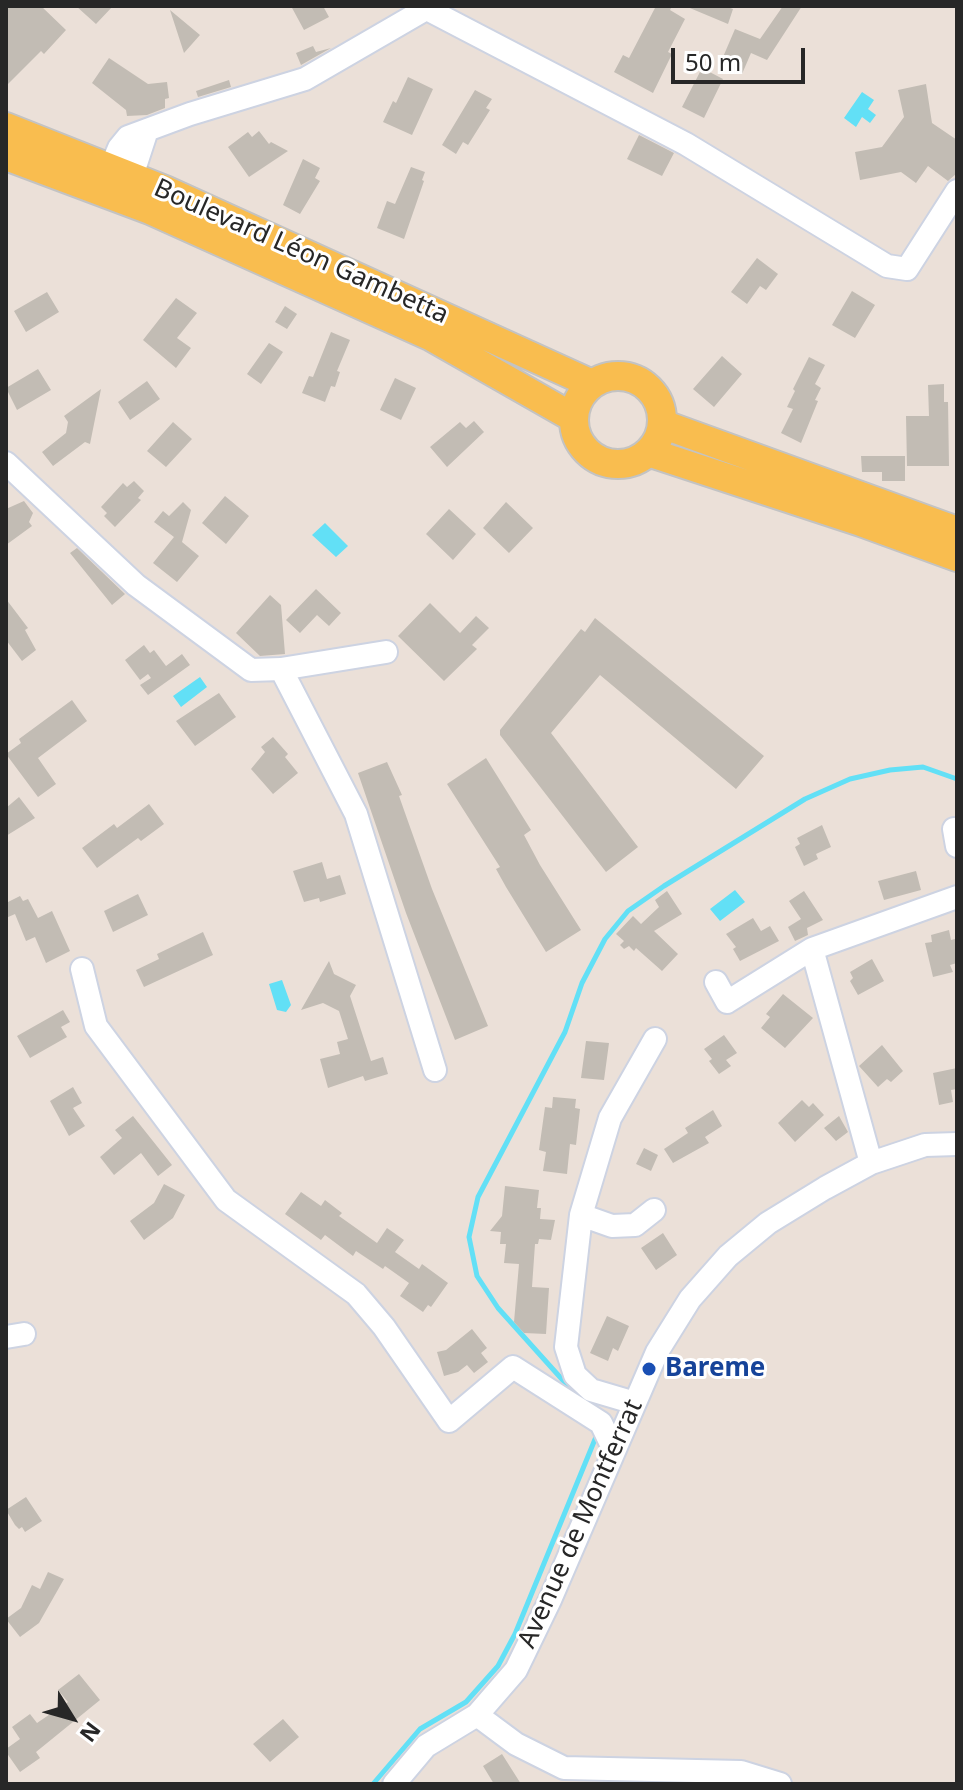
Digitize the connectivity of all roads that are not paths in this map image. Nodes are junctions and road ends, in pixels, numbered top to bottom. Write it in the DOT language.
graph roads {
  1 [pos="429,8"];
  2 [pos="8,139"];
  3 [pos="121,181"];
  4 [pos="957,191"];
  5 [pos="592,384"];
  6 [pos="574,418"];
  7 [pos="662,424"];
  8 [pos="648,452"];
  9 [pos="6,463"];
  10 [pos="957,531"];
  11 [pos="957,557"];
  12 [pos="386,652"];
  13 [pos="281,669"];
  14 [pos="957,897"];
  15 [pos="812,949"];
  16 [pos="82,969"];
  17 [pos="716,982"];
  18 [pos="655,1039"];
  19 [pos="435,1070"];
  20 [pos="957,1144"];
  21 [pos="871,1163"];
  22 [pos="654,1210"];
  23 [pos="581,1215"];
  24 [pos="635,1403"];
  25 [pos="614,1450"];
  26 [pos="477,1715"];
  27 [pos="698,1778"];
  28 [pos="394,1784"];
  29 [pos="780,1784"];
  1 -- 3 [label="street"];
  1 -- 4 [label="street"];
  2 -- 3 [label="main road, Boulevard Léon Gambetta"];
  3 -- 5 [label="main road, Boulevard Léon Gambetta"];
  3 -- 6 [label="main road, Boulevard Léon Gambetta"];
  5 -- 6 [label="main road"];
  5 -- 7 [label="main road"];
  6 -- 8 [label="main road"];
  7 -- 8 [label="main road"];
  7 -- 10 [label="main road"];
  8 -- 11 [label="main road"];
  9 -- 13 [label="street"];
  12 -- 13 [label="street"];
  13 -- 19 [label="street"];
  14 -- 15 [label="street"];
  15 -- 17 [label="street"];
  15 -- 21 [label="street"];
  16 -- 25 [label="street"];
  18 -- 23 [label="street"];
  20 -- 21 [label="street, Avenue de Montferrat"];
  21 -- 24 [label="street, Avenue de Montferrat"];
  22 -- 23 [label="street"];
  23 -- 24 [label="street"];
  24 -- 25 [label="street, Avenue de Montferrat"];
  25 -- 26 [label="street, Avenue de Montferrat"];
  26 -- 27 [label="street"];
  26 -- 28 [label="street, Avenue de Montferrat"];
  27 -- 29 [label="street"];
}
